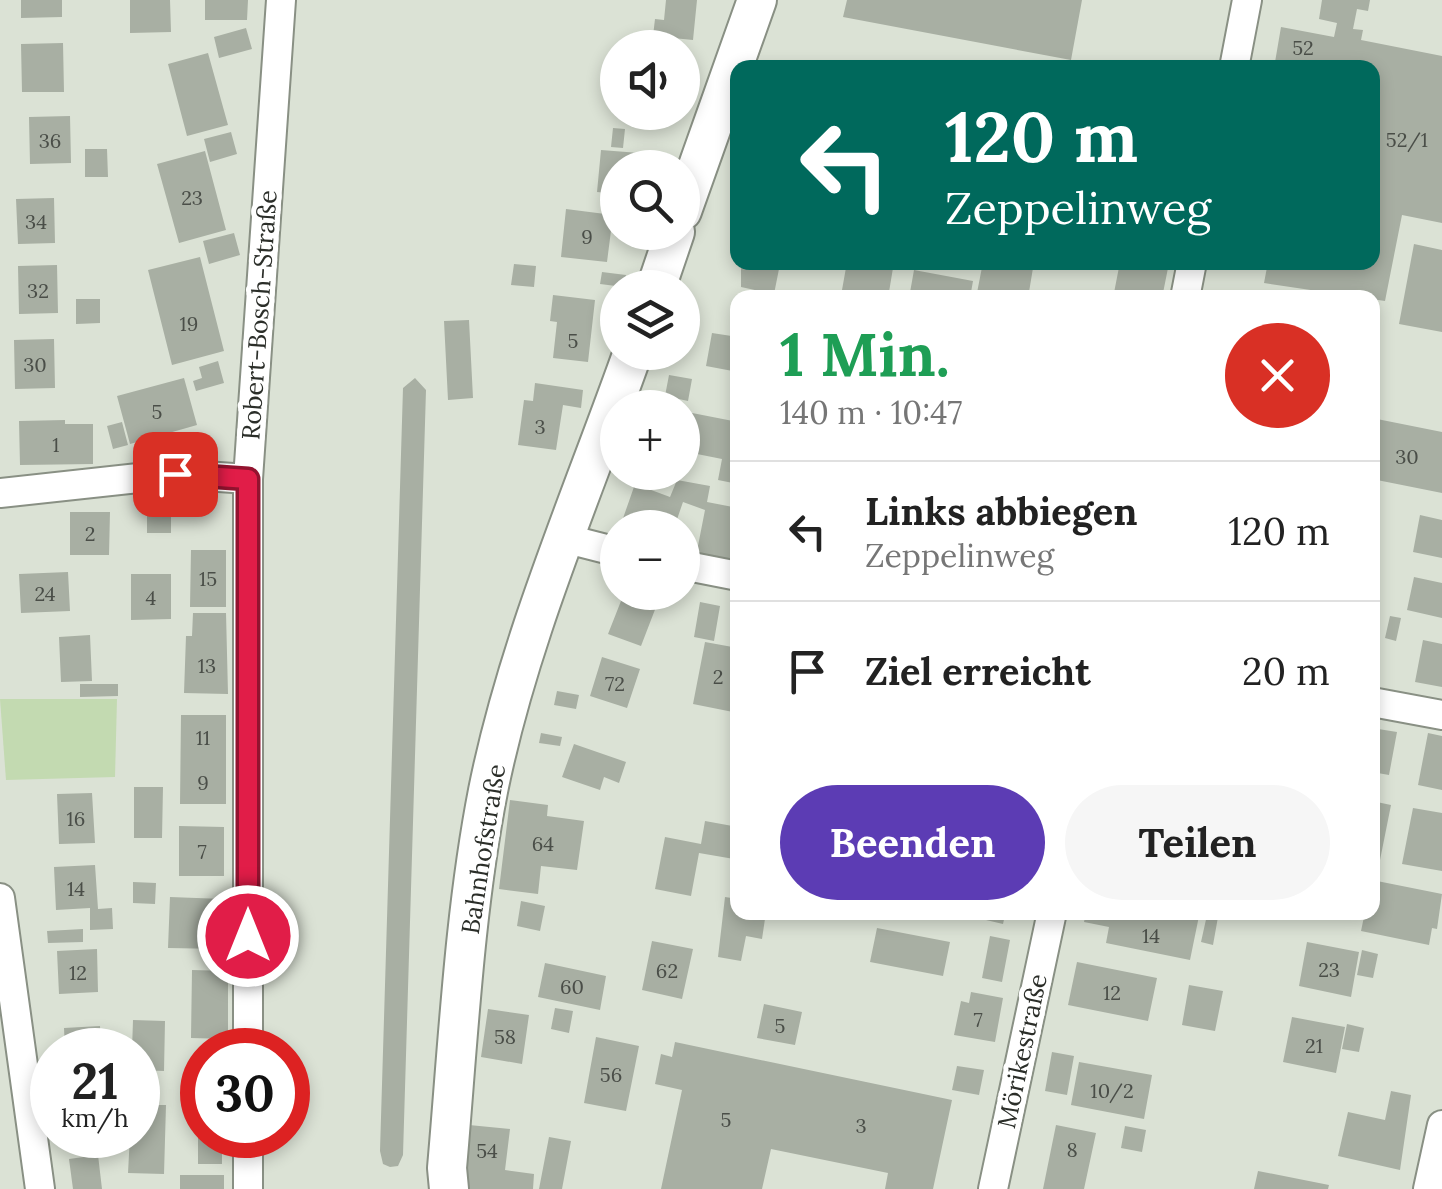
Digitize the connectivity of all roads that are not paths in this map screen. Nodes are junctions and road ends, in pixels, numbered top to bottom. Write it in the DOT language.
graph roads {
  1 [pos="281,0"];
  2 [pos="758,0"];
  3 [pos="1248,0"];
  4 [pos="736,60"];
  5 [pos="1236,60"];
  6 [pos="730,78"];
  7 [pos="700,161"];
  8 [pos="627,370"];
  9 [pos="248,479"];
  10 [pos="0,492"];
  11 [pos="566,539"];
  12 [pos="600,548"];
  13 [pos="700,568"];
  14 [pos="730,574"];
  15 [pos="1380,703"];
  16 [pos="1442,715"];
  17 [pos="0,898"];
  18 [pos="1050,920"];
  19 [pos="248,1028"];
  20 [pos="1442,1125"];
  21 [pos="248,1158"];
  22 [pos="445,1182"];
  23 [pos="40,1189"];
  24 [pos="248,1189"];
  25 [pos="993,1189"];
  26 [pos="1428,1189"];
  1 -- 9 [label="street, Robert-Bosch-Straße"];
  2 -- 4 [label="street"];
  3 -- 5 [label="street"];
  6 -- 7 [label="street"];
  8 -- 11 [label="street, Bahnhofstraße"];
  9 -- 10 [label="street"];
  9 -- 19 [label="street, Robert-Bosch-Straße"];
  11 -- 12 [label="street"];
  11 -- 22 [label="street, Bahnhofstraße"];
  13 -- 14 [label="street"];
  15 -- 16 [label="street"];
  17 -- 23 [label="street"];
  18 -- 25 [label="street, Mörikestraße"];
  20 -- 26 [label="street"];
  21 -- 24 [label="street"];
}
